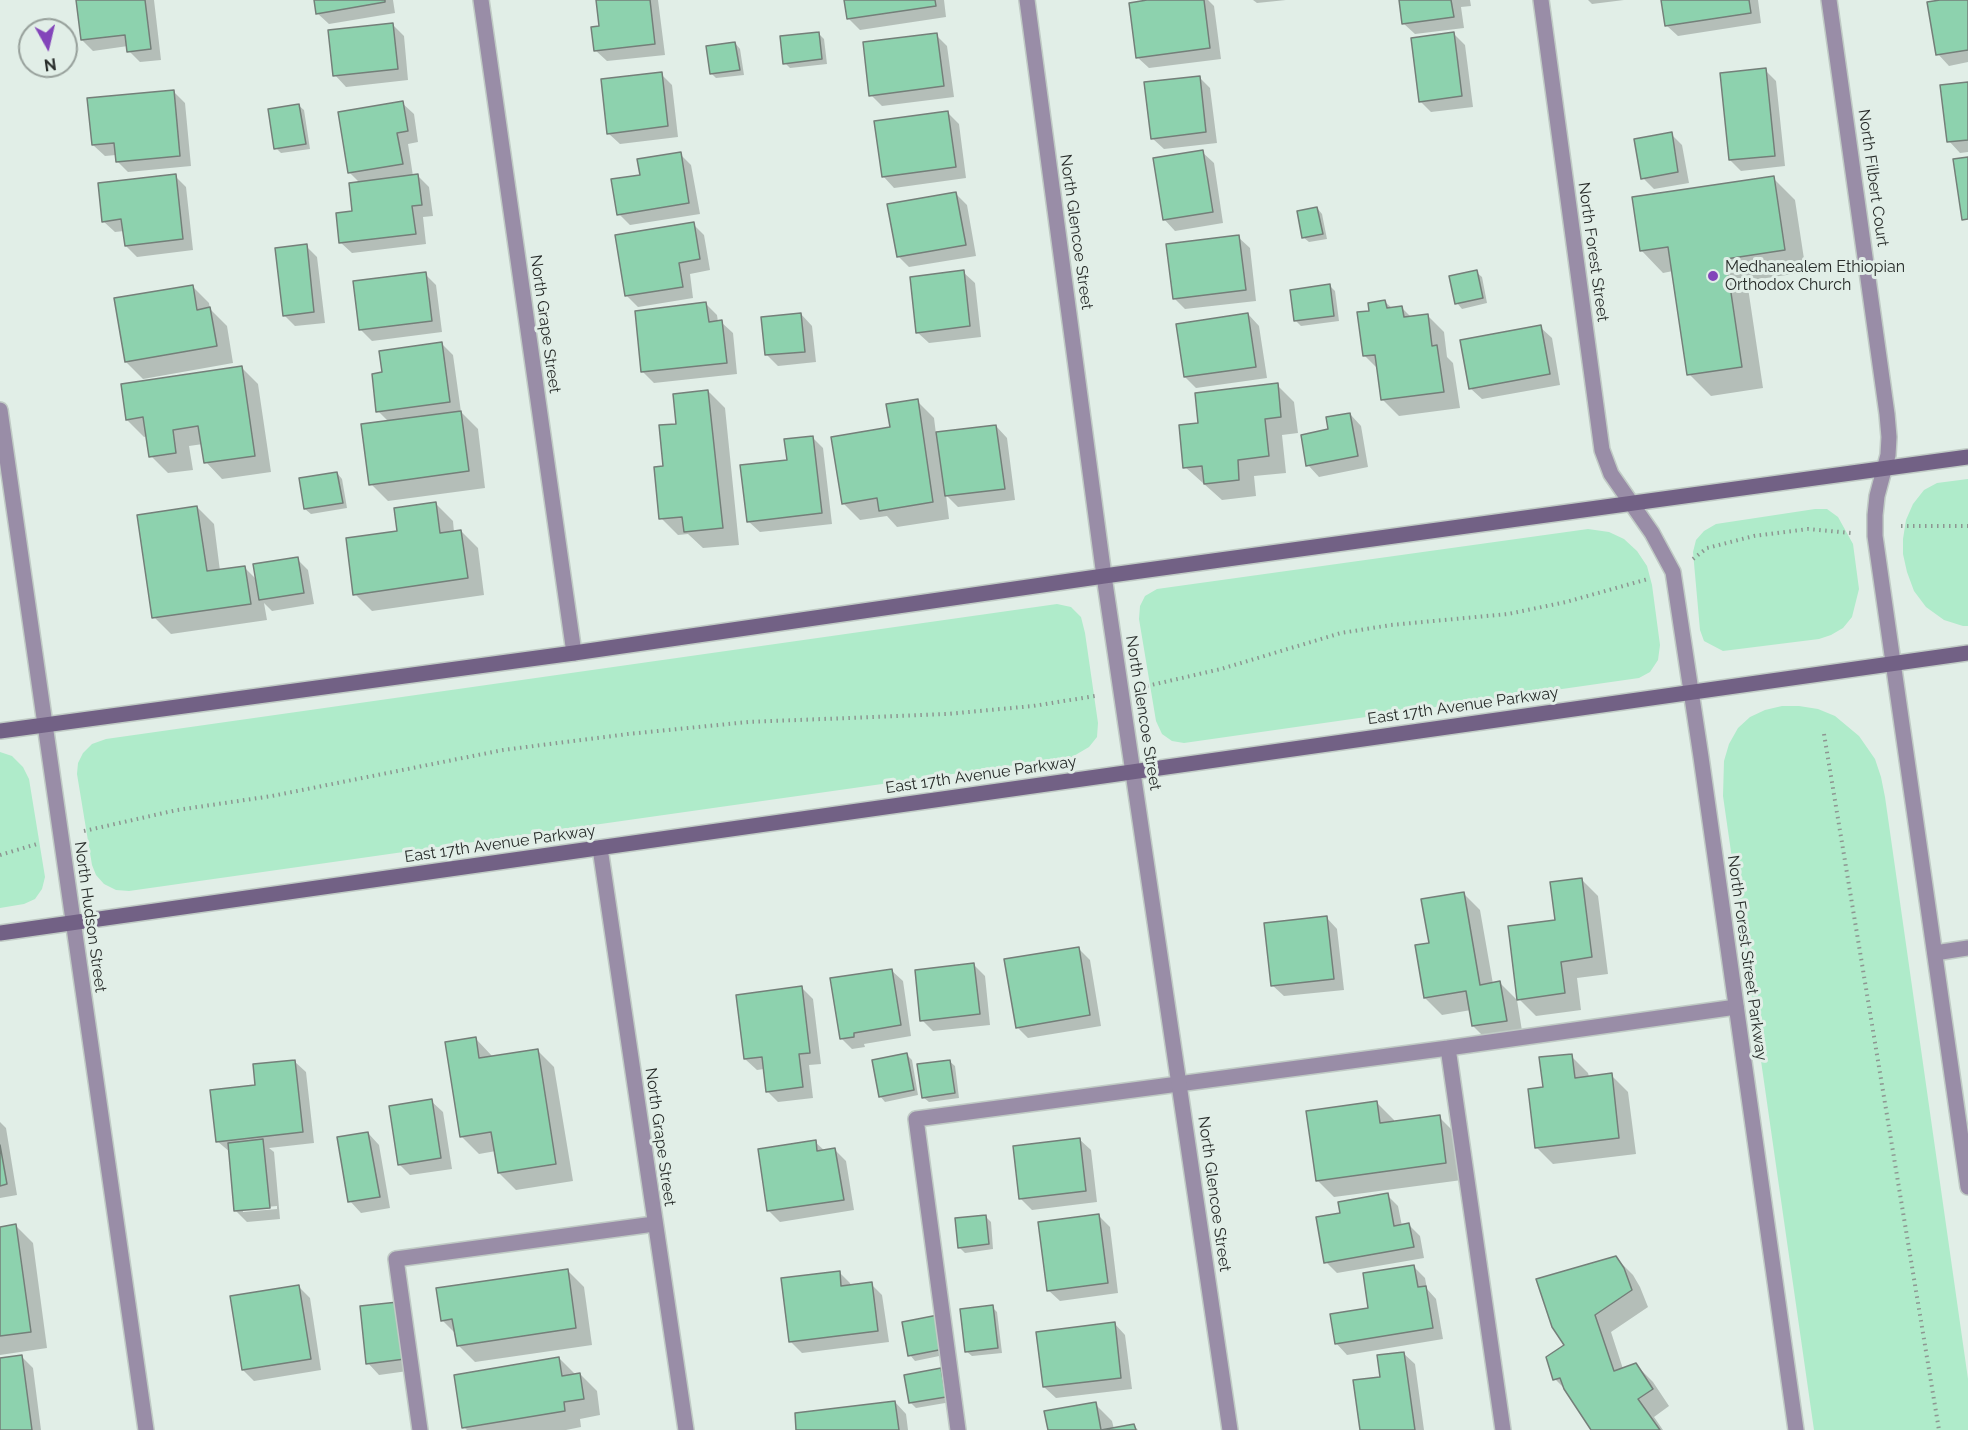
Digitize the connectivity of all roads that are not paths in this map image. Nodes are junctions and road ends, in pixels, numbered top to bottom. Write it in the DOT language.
graph roads {
  1 [pos="481,0"];
  2 [pos="1027,0"];
  3 [pos="1541,0"];
  4 [pos="1829,0"];
  5 [pos="0,410"];
  6 [pos="1968,457"];
  7 [pos="1886,468"];
  8 [pos="1630,503"];
  9 [pos="1104,576"];
  10 [pos="574,653"];
  11 [pos="1968,653"];
  12 [pos="1893,663"];
  13 [pos="1691,692"];
  14 [pos="44,725"];
  15 [pos="0,731"];
  16 [pos="1134,771"];
  17 [pos="600,848"];
  18 [pos="73,923"];
  19 [pos="0,933"];
  20 [pos="1968,948"];
  21 [pos="1935,953"];
  22 [pos="1736,1006"];
  23 [pos="1448,1048"];
  24 [pos="1180,1084"];
  25 [pos="1968,1187"];
  26 [pos="654,1224"];
  27 [pos="146,1430"];
  28 [pos="420,1430"];
  29 [pos="686,1430"];
  30 [pos="958,1430"];
  31 [pos="1230,1430"];
  32 [pos="1503,1430"];
  33 [pos="1796,1430"];
  1 -- 10 [label="street, North Grape Street"];
  2 -- 9 [label="street, North Glencoe Street"];
  3 -- 8 [label="street, North Forest Street"];
  4 -- 7 [label="street, North Filbert Court"];
  5 -- 14 [label="street, North Hudson Street"];
  6 -- 7 [label="main road"];
  7 -- 8 [label="main road"];
  7 -- 12 [label="street, North Filbert Court"];
  8 -- 9 [label="main road"];
  8 -- 13 [label="street, North Forest Street Parkway"];
  9 -- 10 [label="main road"];
  9 -- 16 [label="street, North Glencoe Street"];
  10 -- 14 [label="main road"];
  11 -- 12 [label="main road, East 17th Avenue Parkway"];
  12 -- 13 [label="main road, East 17th Avenue Parkway"];
  12 -- 21 [label="street"];
  13 -- 16 [label="main road, East 17th Avenue Parkway"];
  13 -- 22 [label="street, North Forest Street Parkway"];
  14 -- 15 [label="main road"];
  14 -- 18 [label="street, North Hudson Street"];
  16 -- 17 [label="main road, East 17th Avenue Parkway"];
  16 -- 24 [label="street, North Glencoe Street"];
  17 -- 18 [label="main road, East 17th Avenue Parkway"];
  17 -- 26 [label="street, North Grape Street"];
  18 -- 19 [label="main road, East 17th Avenue Parkway"];
  18 -- 27 [label="street, North Hudson Street"];
  20 -- 21 [label="street"];
  21 -- 25 [label="street"];
  22 -- 23 [label="street"];
  22 -- 33 [label="street, North Forest Street Parkway"];
  23 -- 24 [label="street"];
  23 -- 32 [label="street"];
  24 -- 30 [label="street"];
  24 -- 31 [label="street, North Glencoe Street"];
  26 -- 28 [label="street"];
  26 -- 29 [label="street, North Grape Street"];
}
